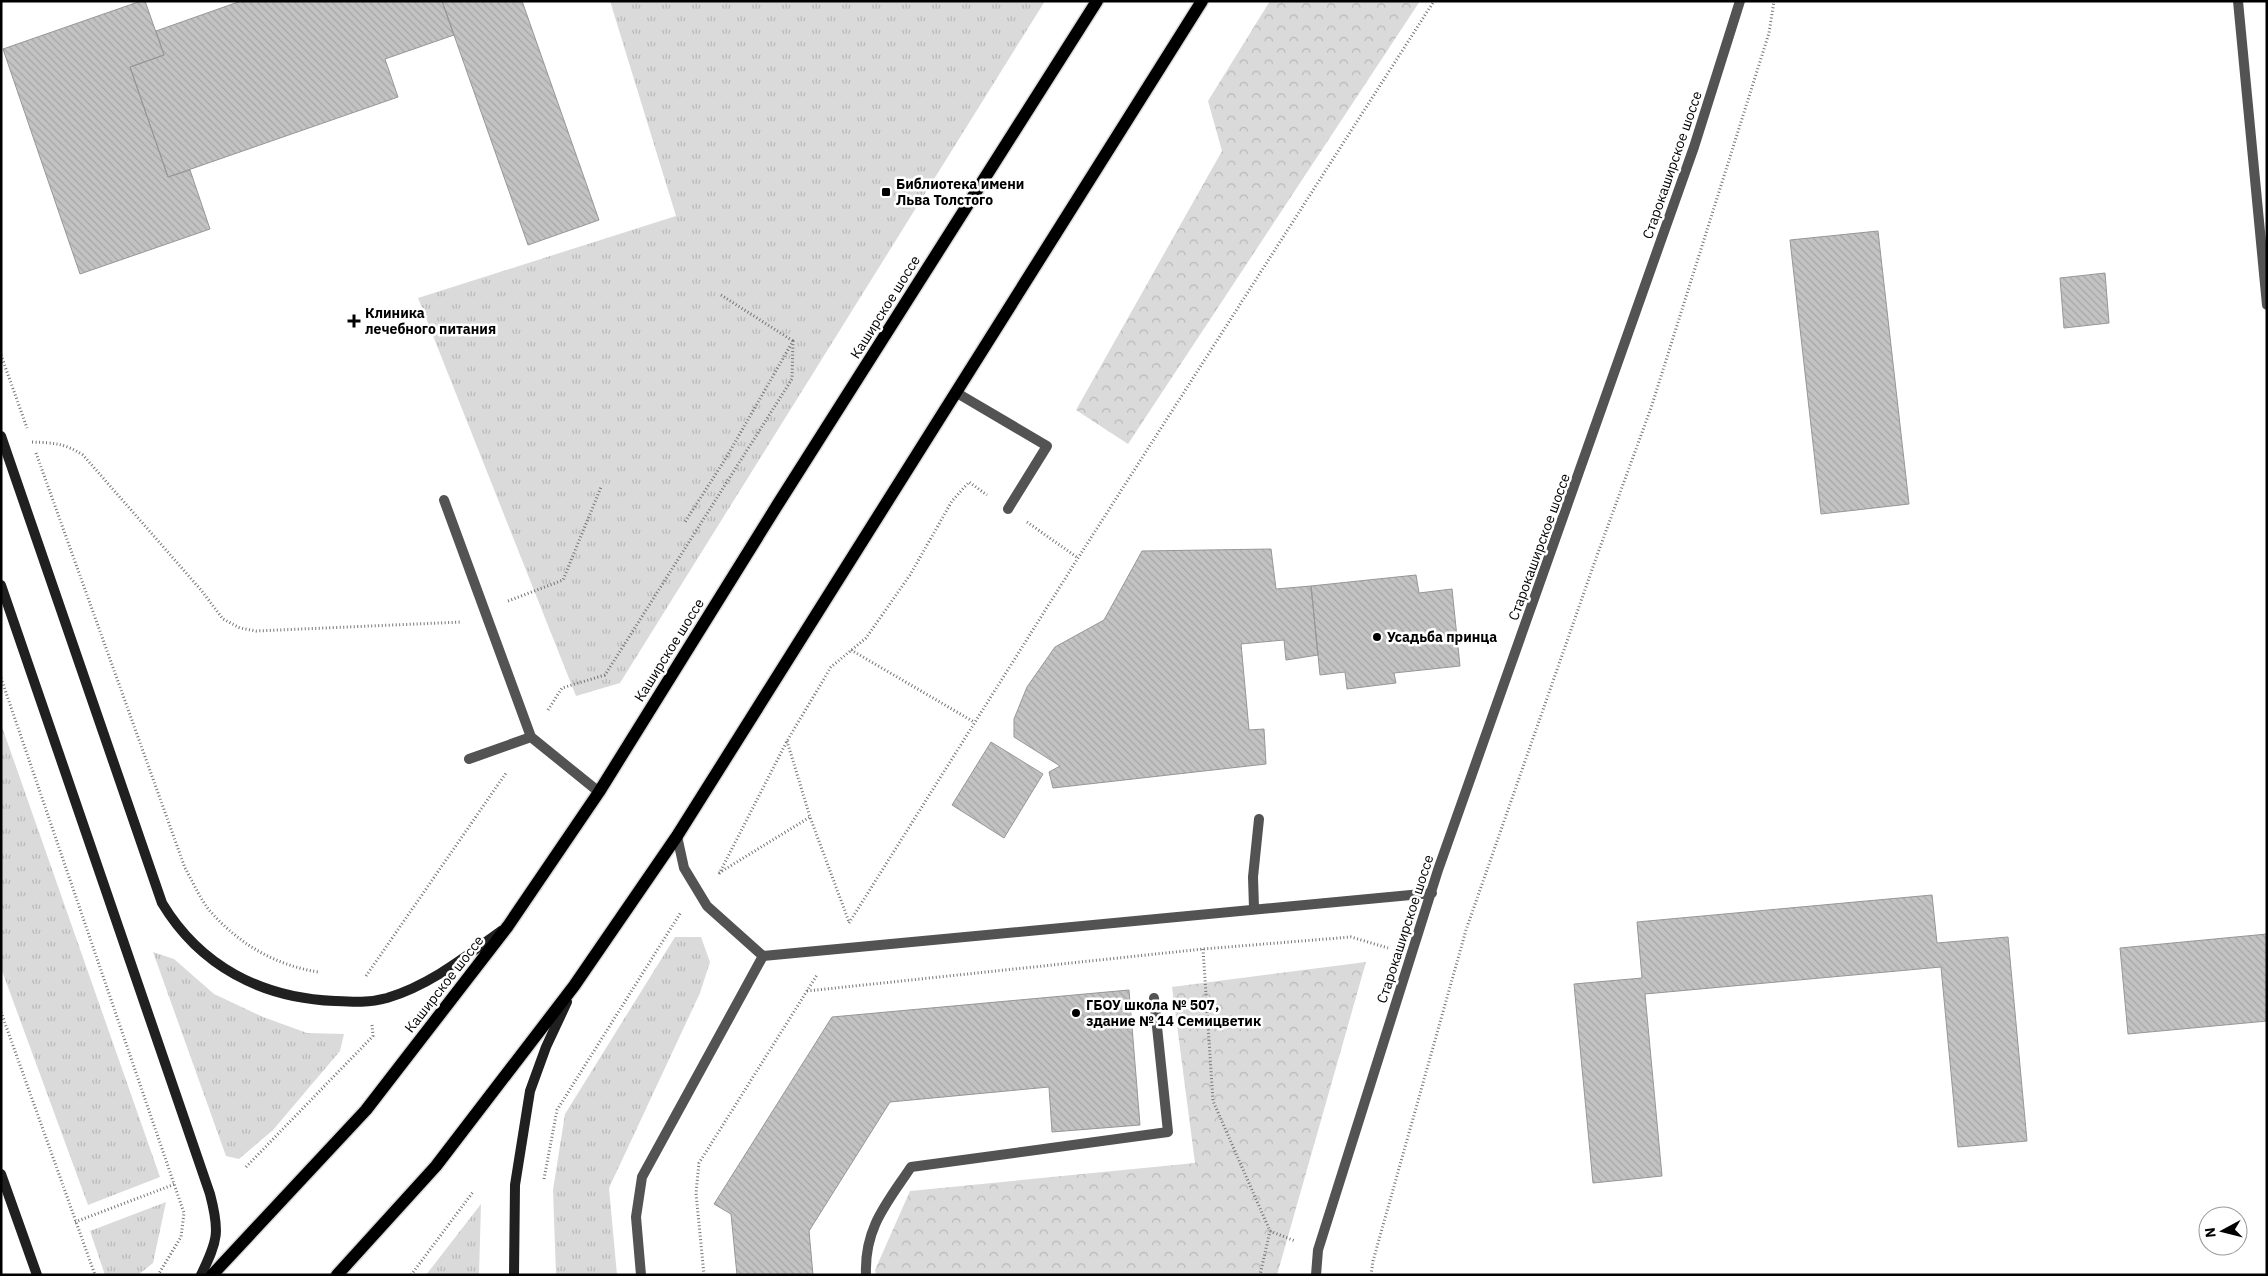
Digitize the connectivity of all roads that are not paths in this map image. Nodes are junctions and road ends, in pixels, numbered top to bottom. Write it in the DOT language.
graph roads {
  1 [pos="1097,1"];
  2 [pos="1202,1"];
  3 [pos="1740,1"];
  4 [pos="2238,1"];
  5 [pos="2267,305"];
  6 [pos="957,393"];
  7 [pos="1,436"];
  8 [pos="444,500"];
  9 [pos="1008,509"];
  10 [pos="1,585"];
  11 [pos="531,737"];
  12 [pos="469,759"];
  13 [pos="599,792"];
  14 [pos="1259,819"];
  15 [pos="677,836"];
  16 [pos="1432,893"];
  17 [pos="1254,908"];
  18 [pos="508,926"];
  19 [pos="763,956"];
  20 [pos="574,986"];
  21 [pos="1154,998"];
  22 [pos="1,1174"];
  23 [pos="37,1275"];
  24 [pos="201,1275"];
  25 [pos="212,1275"];
  26 [pos="337,1275"];
  27 [pos="514,1275"];
  28 [pos="641,1275"];
  29 [pos="866,1275"];
  30 [pos="1316,1275"];
  1 -- 13 [label="main road, Каширское шоссе"];
  2 -- 6 [label="main road"];
  3 -- 16 [label="street, Старокаширское шоссе"];
  4 -- 5 [label="street"];
  6 -- 9 [label="street"];
  6 -- 15 [label="main road"];
  7 -- 18 [label="main road"];
  8 -- 11 [label="street"];
  10 -- 24 [label="main road"];
  11 -- 12 [label="street"];
  11 -- 13 [label="street"];
  13 -- 18 [label="main road, Каширское шоссе"];
  14 -- 17 [label="street"];
  15 -- 19 [label="street"];
  15 -- 20 [label="main road"];
  16 -- 17 [label="street"];
  16 -- 30 [label="street, Старокаширское шоссе"];
  17 -- 19 [label="street"];
  18 -- 25 [label="main road, Каширское шоссе"];
  19 -- 28 [label="street"];
  20 -- 26 [label="main road"];
  20 -- 27 [label="main road"];
  21 -- 29 [label="street"];
  22 -- 23 [label="main road"];
}
